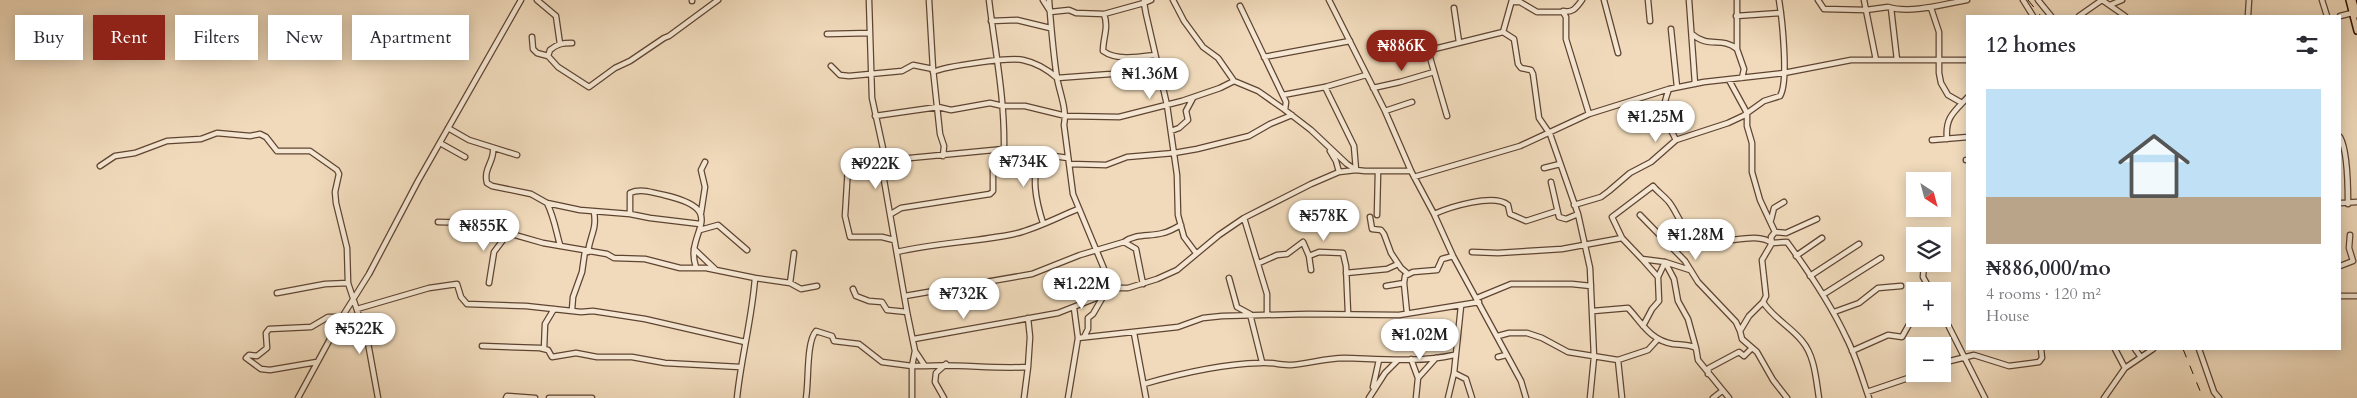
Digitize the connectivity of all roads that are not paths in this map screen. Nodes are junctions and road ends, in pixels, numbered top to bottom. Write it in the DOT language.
graph roads {
  1 [pos="521,0"];
  2 [pos="538,0"];
  3 [pos="718,0"];
  4 [pos="870,0"];
  5 [pos="929,0"];
  6 [pos="989,0"];
  7 [pos="1043,0"];
  8 [pos="1049,0"];
  9 [pos="1151,0"];
  10 [pos="1173,0"];
  11 [pos="1329,0"];
  12 [pos="1582,0"];
  13 [pos="1604,0"];
  14 [pos="1648,0"];
  15 [pos="1689,0"];
  16 [pos="1737,0"];
  17 [pos="1779,0"];
  18 [pos="1818,0"];
  19 [pos="1864,0"];
  20 [pos="1967,0"];
  21 [pos="2023,0"];
  22 [pos="2038,0"];
  23 [pos="2102,0"];
  24 [pos="2122,0"];
  25 [pos="2249,0"];
  26 [pos="2322,0"];
  27 [pos="2349,0"];
  28 [pos="2353,0"];
  29 [pos="1512,1"];
  30 [pos="1144,2"];
  31 [pos="2110,5"];
  32 [pos="1240,6"];
  33 [pos="1454,8"];
  34 [pos="1892,8"];
  35 [pos="1932,8"];
  36 [pos="1866,10"];
  37 [pos="1559,11"];
  38 [pos="1050,12"];
  39 [pos="1781,13"];
  40 [pos="2356,13"];
  41 [pos="1104,14"];
  42 [pos="2033,15"];
  43 [pos="2050,15"];
  44 [pos="2080,15"];
  45 [pos="2124,15"];
  46 [pos="2248,15"];
  47 [pos="2327,15"];
  48 [pos="1736,16"];
  49 [pos="2341,16"];
  50 [pos="991,21"];
  51 [pos="1650,21"];
  52 [pos="1050,28"];
  53 [pos="1671,29"];
  54 [pos="2357,31"];
  55 [pos="1503,32"];
  56 [pos="870,33"];
  57 [pos="828,34"];
  58 [pos="1692,34"];
  59 [pos="532,37"];
  60 [pos="1350,41"];
  61 [pos="1459,42"];
  62 [pos="572,43"];
  63 [pos="560,44"];
  64 [pos="1737,49"];
  65 [pos="1618,53"];
  66 [pos="1155,55"];
  67 [pos="548,56"];
  68 [pos="1264,57"];
  69 [pos="1876,60"];
  70 [pos="1897,60"];
  71 [pos="1966,60"];
  72 [pos="1940,61"];
  73 [pos="997,62"];
  74 [pos="831,66"];
  75 [pos="1157,67"];
  76 [pos="1744,69"];
  77 [pos="933,70"];
  78 [pos="1434,72"];
  79 [pos="1784,73"];
  80 [pos="1366,74"];
  81 [pos="871,75"];
  82 [pos="1752,76"];
  83 [pos="1057,78"];
  84 [pos="1742,78"];
  85 [pos="1729,80"];
  86 [pos="1234,81"];
  87 [pos="1695,84"];
  88 [pos="1325,87"];
  89 [pos="1677,87"];
  90 [pos="1373,88"];
  91 [pos="1669,89"];
  92 [pos="1282,96"];
  93 [pos="1194,97"];
  94 [pos="1966,99"];
  95 [pos="1412,102"];
  96 [pos="1962,103"];
  97 [pos="1167,105"];
  98 [pos="1003,106"];
  99 [pos="938,107"];
  100 [pos="1285,110"];
  101 [pos="1385,111"];
  102 [pos="1747,113"];
  103 [pos="1589,114"];
  104 [pos="1292,115"];
  105 [pos="875,116"];
  106 [pos="1066,116"];
  107 [pos="1447,116"];
  108 [pos="448,128"];
  109 [pos="1171,131"];
  110 [pos="1550,134"];
  111 [pos="1966,138"];
  112 [pos="1947,139"];
  113 [pos="1676,140"];
  114 [pos="1932,140"];
  115 [pos="2341,142"];
  116 [pos="440,143"];
  117 [pos="1327,146"];
  118 [pos="494,148"];
  119 [pos="1001,150"];
  120 [pos="1039,153"];
  121 [pos="1174,153"];
  122 [pos="884,154"];
  123 [pos="517,155"];
  124 [pos="943,156"];
  125 [pos="465,157"];
  126 [pos="1068,158"];
  127 [pos="893,161"];
  128 [pos="705,162"];
  129 [pos="883,162"];
  130 [pos="1070,164"];
  131 [pos="1560,164"];
  132 [pos="100,166"];
  133 [pos="1544,168"];
  134 [pos="1356,170"];
  135 [pos="1411,171"];
  136 [pos="1339,172"];
  137 [pos="1378,172"];
  138 [pos="1414,177"];
  139 [pos="1552,182"];
  140 [pos="1784,202"];
  141 [pos="2357,202"];
  142 [pos="547,203"];
  143 [pos="2341,203"];
  144 [pos="2348,204"];
  145 [pos="1574,205"];
  146 [pos="1774,208"];
  147 [pos="1078,209"];
  148 [pos="1765,210"];
  149 [pos="1557,211"];
  150 [pos="594,212"];
  151 [pos="701,213"];
  152 [pos="630,214"];
  153 [pos="892,214"];
  154 [pos="1434,214"];
  155 [pos="1578,214"];
  156 [pos="1377,215"];
  157 [pos="1640,215"];
  158 [pos="1370,217"];
  159 [pos="1244,218"];
  160 [pos="1817,219"];
  161 [pos="1770,220"];
  162 [pos="438,222"];
  163 [pos="1043,223"];
  164 [pos="1181,225"];
  165 [pos="700,227"];
  166 [pos="510,232"];
  167 [pos="1775,232"];
  168 [pos="2350,235"];
  169 [pos="1138,236"];
  170 [pos="1622,238"];
  171 [pos="1822,238"];
  172 [pos="894,240"];
  173 [pos="1124,242"];
  174 [pos="1772,243"];
  175 [pos="1859,244"];
  176 [pos="560,245"];
  177 [pos="1586,245"];
  178 [pos="694,249"];
  179 [pos="1136,249"];
  180 [pos="747,250"];
  181 [pos="1095,250"];
  182 [pos="586,251"];
  183 [pos="897,252"];
  184 [pos="1472,252"];
  185 [pos="794,253"];
  186 [pos="1196,253"];
  187 [pos="1309,256"];
  188 [pos="1454,256"];
  189 [pos="1796,256"];
  190 [pos="1642,258"];
  191 [pos="1881,258"];
  192 [pos="2355,260"];
  193 [pos="1665,262"];
  194 [pos="1259,263"];
  195 [pos="1398,264"];
  196 [pos="2341,266"];
  197 [pos="696,267"];
  198 [pos="717,270"];
  199 [pos="1311,270"];
  200 [pos="1690,270"];
  201 [pos="1346,273"];
  202 [pos="1408,274"];
  203 [pos="1810,276"];
  204 [pos="1658,277"];
  205 [pos="755,278"];
  206 [pos="1228,278"];
  207 [pos="1404,282"];
  208 [pos="348,283"];
  209 [pos="489,283"];
  210 [pos="790,283"];
  211 [pos="1143,284"];
  212 [pos="817,286"];
  213 [pos="1386,286"];
  214 [pos="1591,286"];
  215 [pos="1901,286"];
  216 [pos="1112,288"];
  217 [pos="853,289"];
  218 [pos="277,293"];
  219 [pos="1824,294"];
  220 [pos="1104,295"];
  221 [pos="905,296"];
  222 [pos="2341,296"];
  223 [pos="2357,296"];
  224 [pos="353,298"];
  225 [pos="1478,300"];
  226 [pos="1763,302"];
  227 [pos="1461,306"];
  228 [pos="357,308"];
  229 [pos="1074,308"];
  230 [pos="554,309"];
  231 [pos="572,310"];
  232 [pos="1593,311"];
  233 [pos="907,312"];
  234 [pos="1834,312"];
  235 [pos="1407,313"];
  236 [pos="1250,314"];
  237 [pos="1348,314"];
  238 [pos="1267,315"];
  239 [pos="342,317"];
  240 [pos="1028,318"];
  241 [pos="1643,326"];
  242 [pos="1909,327"];
  243 [pos="1950,327"];
  244 [pos="1740,331"];
  245 [pos="1134,333"];
  246 [pos="1498,336"];
  247 [pos="1084,337"];
  248 [pos="1078,338"];
  249 [pos="914,339"];
  250 [pos="1658,339"];
  251 [pos="745,342"];
  252 [pos="482,346"];
  253 [pos="1696,348"];
  254 [pos="1752,348"];
  255 [pos="544,349"];
  256 [pos="1852,350"];
  257 [pos="2041,350"];
  258 [pos="2116,350"];
  259 [pos="2136,350"];
  260 [pos="2151,350"];
  261 [pos="2199,350"];
  262 [pos="915,351"];
  263 [pos="1506,354"];
  264 [pos="1454,355"];
  265 [pos="1966,356"];
  266 [pos="2140,356"];
  267 [pos="1498,357"];
  268 [pos="1594,357"];
  269 [pos="1436,358"];
  270 [pos="1410,359"];
  271 [pos="1378,360"];
  272 [pos="1398,360"];
  273 [pos="1618,360"];
  274 [pos="1951,360"];
  275 [pos="318,362"];
  276 [pos="1262,362"];
  277 [pos="946,364"];
  278 [pos="912,366"];
  279 [pos="925,366"];
  280 [pos="740,367"];
  281 [pos="1028,367"];
  282 [pos="2125,368"];
  283 [pos="1454,372"];
  284 [pos="1708,374"];
  285 [pos="1418,378"];
  286 [pos="1906,379"];
  287 [pos="1144,384"];
  288 [pos="1373,388"];
  289 [pos="1722,391"];
  290 [pos="1867,392"];
  291 [pos="298,398"];
  292 [pos="378,398"];
  293 [pos="506,398"];
  294 [pos="535,398"];
  295 [pos="549,398"];
  296 [pos="592,398"];
  297 [pos="737,398"];
  298 [pos="806,398"];
  299 [pos="912,398"];
  300 [pos="944,398"];
  301 [pos="1024,398"];
  302 [pos="1068,398"];
  303 [pos="1146,398"];
  304 [pos="1369,398"];
  305 [pos="1416,398"];
  306 [pos="1448,398"];
  307 [pos="1472,398"];
  308 [pos="1526,398"];
  309 [pos="1590,398"];
  310 [pos="1622,398"];
  311 [pos="1713,398"];
  312 [pos="1729,398"];
  313 [pos="1788,398"];
  314 [pos="1819,398"];
  315 [pos="1870,398"];
  316 [pos="1985,398"];
  317 [pos="2105,398"];
  318 [pos="2219,398"];
  1 -- 108 [label="street"];
  2 -- 63 [label="street"];
  3 -- 67 [label="street"];
  4 -- 56 [label="street"];
  5 -- 77 [label="street"];
  6 -- 50 [label="street"];
  7 -- 38 [label="street"];
  8 -- 38 [label="street"];
  9 -- 30 [label="street"];
  10 -- 86 [label="street"];
  11 -- 60 [label="street"];
  12 -- 37 [label="street"];
  13 -- 65 [label="street"];
  14 -- 51 [label="street"];
  15 -- 58 [label="street"];
  16 -- 48 [label="street"];
  17 -- 39 [label="street"];
  18 -- 36 [label="street"];
  19 -- 36 [label="street"];
  20 -- 35 [label="street"];
  21 -- 42 [label="street"];
  22 -- 43 [label="street"];
  23 -- 31 [label="street"];
  23 -- 44 [label="street"];
  24 -- 31 [label="street"];
  25 -- 46 [label="street"];
  26 -- 47 [label="street"];
  27 -- 40 [label="main road"];
  28 -- 40 [label="main road"];
  29 -- 37 [label="street"];
  29 -- 55 [label="street"];
  30 -- 41 [label="street"];
  30 -- 66 [label="street"];
  31 -- 45 [label="street"];
  32 -- 68 [label="street"];
  33 -- 61 [label="street"];
  34 -- 35 [label="street"];
  34 -- 36 [label="street"];
  34 -- 70 [label="street"];
  35 -- 72 [label="street"];
  36 -- 69 [label="street"];
  37 -- 103 [label="street"];
  38 -- 41 [label="street"];
  38 -- 52 [label="street"];
  39 -- 48 [label="street"];
  39 -- 79 [label="street"];
  40 -- 49 [label="street"];
  40 -- 54 [label="main road"];
  41 -- 66 [label="street"];
  48 -- 64 [label="street"];
  50 -- 52 [label="street"];
  50 -- 73 [label="street"];
  52 -- 83 [label="street"];
  53 -- 89 [label="street"];
  55 -- 61 [label="street"];
  55 -- 110 [label="street"];
  56 -- 57 [label="street"];
  56 -- 81 [label="street"];
  58 -- 64 [label="street"];
  58 -- 87 [label="street"];
  59 -- 67 [label="street"];
  60 -- 68 [label="street"];
  60 -- 80 [label="street"];
  61 -- 78 [label="street"];
  62 -- 63 [label="street"];
  63 -- 67 [label="street"];
  64 -- 76 [label="street"];
  66 -- 75 [label="street"];
  68 -- 92 [label="street"];
  69 -- 70 [label="street"];
  69 -- 79 [label="street"];
  70 -- 72 [label="street"];
  71 -- 72 [label="street"];
  72 -- 96 [label="street"];
  73 -- 77 [label="street"];
  73 -- 83 [label="street"];
  73 -- 98 [label="street"];
  74 -- 81 [label="street"];
  75 -- 83 [label="street"];
  75 -- 97 [label="street"];
  76 -- 82 [label="street"];
  76 -- 84 [label="street"];
  77 -- 81 [label="street"];
  77 -- 99 [label="street"];
  78 -- 90 [label="street"];
  78 -- 107 [label="street"];
  79 -- 82 [label="street"];
  79 -- 102 [label="street"];
  80 -- 88 [label="street"];
  80 -- 90 [label="street"];
  81 -- 105 [label="street"];
  82 -- 84 [label="street"];
  83 -- 106 [label="street"];
  84 -- 85 [label="street"];
  85 -- 87 [label="street"];
  85 -- 102 [label="street"];
  86 -- 93 [label="street"];
  86 -- 100 [label="street"];
  87 -- 89 [label="street"];
  88 -- 92 [label="street"];
  88 -- 134 [label="street"];
  89 -- 91 [label="street"];
  90 -- 101 [label="street"];
  91 -- 103 [label="street"];
  91 -- 113 [label="street"];
  92 -- 100 [label="street"];
  93 -- 97 [label="street"];
  93 -- 109 [label="street"];
  94 -- 96 [label="street"];
  95 -- 101 [label="street"];
  96 -- 112 [label="street"];
  97 -- 106 [label="street"];
  97 -- 109 [label="street"];
  98 -- 99 [label="street"];
  98 -- 106 [label="street"];
  98 -- 119 [label="street"];
  99 -- 105 [label="street"];
  99 -- 124 [label="street"];
  100 -- 104 [label="street"];
  101 -- 135 [label="street"];
  102 -- 113 [label="street"];
  102 -- 148 [label="street"];
  103 -- 110 [label="street"];
  104 -- 117 [label="street"];
  104 -- 121 [label="street"];
  105 -- 122 [label="street"];
  106 -- 126 [label="street"];
  108 -- 116 [label="street"];
  108 -- 118 [label="street"];
  109 -- 121 [label="street"];
  110 -- 131 [label="street"];
  110 -- 138 [label="street"];
  111 -- 112 [label="street"];
  112 -- 114 [label="street"];
  113 -- 145 [label="street"];
  115 -- 144 [label="street"];
  116 -- 125 [label="street"];
  116 -- 224 [label="street"];
  117 -- 134 [label="street"];
  117 -- 136 [label="street"];
  118 -- 123 [label="street"];
  118 -- 142 [label="street"];
  119 -- 120 [label="street"];
  119 -- 124 [label="street"];
  119 -- 153 [label="street"];
  120 -- 126 [label="street"];
  120 -- 163 [label="street"];
  121 -- 130 [label="street"];
  121 -- 164 [label="street"];
  122 -- 127 [label="street"];
  122 -- 129 [label="street"];
  124 -- 127 [label="street"];
  126 -- 130 [label="street"];
  127 -- 129 [label="street"];
  128 -- 151 [label="street"];
  129 -- 153 [label="street"];
  129 -- 172 [label="street"];
  130 -- 147 [label="street"];
  131 -- 133 [label="street"];
  131 -- 145 [label="street"];
  132 -- 208 [label="street"];
  134 -- 136 [label="street"];
  134 -- 137 [label="street"];
  135 -- 137 [label="street"];
  135 -- 138 [label="street"];
  136 -- 159 [label="street"];
  137 -- 156 [label="street"];
  138 -- 154 [label="street"];
  139 -- 149 [label="street"];
  140 -- 146 [label="street"];
  141 -- 144 [label="street"];
  142 -- 150 [label="street"];
  142 -- 176 [label="street"];
  143 -- 144 [label="street"];
  145 -- 155 [label="street"];
  146 -- 148 [label="street"];
  146 -- 161 [label="street"];
  147 -- 163 [label="street"];
  147 -- 181 [label="street"];
  148 -- 161 [label="street"];
  149 -- 154 [label="street"];
  149 -- 155 [label="street"];
  150 -- 152 [label="street"];
  150 -- 182 [label="street"];
  151 -- 152 [label="street"];
  151 -- 165 [label="street"];
  152 -- 165 [label="street"];
  153 -- 172 [label="street"];
  154 -- 188 [label="street"];
  155 -- 177 [label="street"];
  157 -- 200 [label="street"];
  158 -- 195 [label="street"];
  159 -- 186 [label="street"];
  159 -- 194 [label="street"];
  160 -- 167 [label="street"];
  161 -- 167 [label="street"];
  162 -- 166 [label="street"];
  163 -- 183 [label="street"];
  164 -- 169 [label="street"];
  164 -- 186 [label="street"];
  165 -- 178 [label="street"];
  165 -- 180 [label="street"];
  166 -- 176 [label="street"];
  166 -- 209 [label="street"];
  167 -- 174 [label="street"];
  168 -- 192 [label="street"];
  169 -- 173 [label="street"];
  169 -- 179 [label="street"];
  170 -- 174 [label="street"];
  170 -- 177 [label="street"];
  170 -- 190 [label="street"];
  171 -- 189 [label="street"];
  172 -- 183 [label="street"];
  173 -- 179 [label="street"];
  173 -- 181 [label="street"];
  174 -- 189 [label="street"];
  174 -- 226 [label="street"];
  175 -- 203 [label="street"];
  176 -- 182 [label="street"];
  177 -- 184 [label="street"];
  177 -- 214 [label="street"];
  178 -- 197 [label="street"];
  178 -- 198 [label="street"];
  179 -- 211 [label="street"];
  181 -- 216 [label="street"];
  181 -- 221 [label="street"];
  182 -- 197 [label="street"];
  182 -- 231 [label="street"];
  183 -- 221 [label="street"];
  185 -- 210 [label="street"];
  186 -- 211 [label="street"];
  187 -- 194 [label="street"];
  187 -- 199 [label="street"];
  187 -- 201 [label="street"];
  188 -- 202 [label="street"];
  188 -- 225 [label="street"];
  189 -- 203 [label="street"];
  190 -- 193 [label="street"];
  190 -- 204 [label="street"];
  191 -- 219 [label="street"];
  192 -- 196 [label="street"];
  193 -- 200 [label="street"];
  193 -- 204 [label="street"];
  193 -- 253 [label="street"];
  194 -- 238 [label="street"];
  195 -- 201 [label="street"];
  195 -- 202 [label="street"];
  197 -- 198 [label="street"];
  198 -- 205 [label="street"];
  200 -- 244 [label="street"];
  201 -- 237 [label="street"];
  202 -- 207 [label="street"];
  203 -- 219 [label="street"];
  204 -- 241 [label="street"];
  205 -- 210 [label="street"];
  205 -- 251 [label="street"];
  206 -- 236 [label="street"];
  207 -- 213 [label="street"];
  207 -- 235 [label="street"];
  208 -- 218 [label="street"];
  208 -- 224 [label="street"];
  210 -- 212 [label="street"];
  211 -- 216 [label="street"];
  214 -- 225 [label="street"];
  214 -- 232 [label="street"];
  215 -- 234 [label="street"];
  216 -- 220 [label="street"];
  217 -- 233 [label="street"];
  219 -- 234 [label="street"];
  220 -- 229 [label="street"];
  220 -- 247 [label="street"];
  221 -- 233 [label="street"];
  222 -- 223 [label="street"];
  224 -- 228 [label="street"];
  224 -- 239 [label="street"];
  225 -- 227 [label="street"];
  225 -- 246 [label="street"];
  226 -- 244 [label="street"];
  226 -- 314 [label="street"];
  227 -- 235 [label="street"];
  227 -- 264 [label="street"];
  228 -- 230 [label="street"];
  228 -- 292 [label="street"];
  229 -- 240 [label="street"];
  229 -- 248 [label="street"];
  230 -- 231 [label="street"];
  230 -- 255 [label="street"];
  231 -- 251 [label="street"];
  232 -- 241 [label="street"];
  232 -- 268 [label="street"];
  233 -- 249 [label="street"];
  234 -- 256 [label="street"];
  235 -- 237 [label="street"];
  236 -- 238 [label="street"];
  236 -- 245 [label="street"];
  236 -- 276 [label="street"];
  237 -- 238 [label="street"];
  239 -- 275 [label="street"];
  239 -- 275 [label="street"];
  240 -- 249 [label="street"];
  240 -- 281 [label="street"];
  241 -- 250 [label="street"];
  242 -- 256 [label="street"];
  243 -- 265 [label="street"];
  244 -- 254 [label="street"];
  245 -- 247 [label="street"];
  245 -- 287 [label="street"];
  246 -- 263 [label="street"];
  246 -- 268 [label="street"];
  247 -- 248 [label="street"];
  248 -- 302 [label="street"];
  249 -- 262 [label="street"];
  250 -- 253 [label="street"];
  250 -- 273 [label="street"];
  251 -- 280 [label="street"];
  252 -- 255 [label="street"];
  253 -- 284 [label="street"];
  254 -- 284 [label="street"];
  254 -- 313 [label="street"];
  255 -- 280 [label="street"];
  256 -- 290 [label="street"];
  257 -- 265 [label="street"];
  258 -- 282 [label="street"];
  259 -- 266 [label="street"];
  260 -- 266 [label="street"];
  261 -- 318 [label="street"];
  262 -- 278 [label="street"];
  262 -- 279 [label="street"];
  263 -- 267 [label="street"];
  263 -- 308 [label="street"];
  264 -- 269 [label="street"];
  264 -- 283 [label="street"];
  265 -- 274 [label="street"];
  265 -- 316 [label="street"];
  266 -- 282 [label="street"];
  268 -- 273 [label="street"];
  268 -- 309 [label="street"];
  269 -- 270 [label="street"];
  269 -- 285 [label="street"];
  270 -- 272 [label="street"];
  270 -- 285 [label="street"];
  271 -- 272 [label="street"];
  271 -- 276 [label="street"];
  271 -- 288 [label="street"];
  272 -- 288 [label="street"];
  273 -- 310 [label="street"];
  275 -- 291 [label="street"];
  276 -- 287 [label="street"];
  277 -- 279 [label="street"];
  277 -- 281 [label="street"];
  277 -- 300 [label="street"];
  278 -- 279 [label="street"];
  278 -- 298 [label="street"];
  278 -- 299 [label="street"];
  280 -- 297 [label="street"];
  281 -- 301 [label="street"];
  282 -- 317 [label="street"];
  283 -- 306 [label="street"];
  283 -- 307 [label="street"];
  284 -- 289 [label="street"];
  285 -- 305 [label="street"];
  286 -- 290 [label="street"];
  287 -- 303 [label="street"];
  288 -- 304 [label="street"];
  289 -- 311 [label="street"];
  289 -- 312 [label="street"];
  290 -- 315 [label="street"];
  293 -- 294 [label="street"];
  295 -- 296 [label="street"];
}
